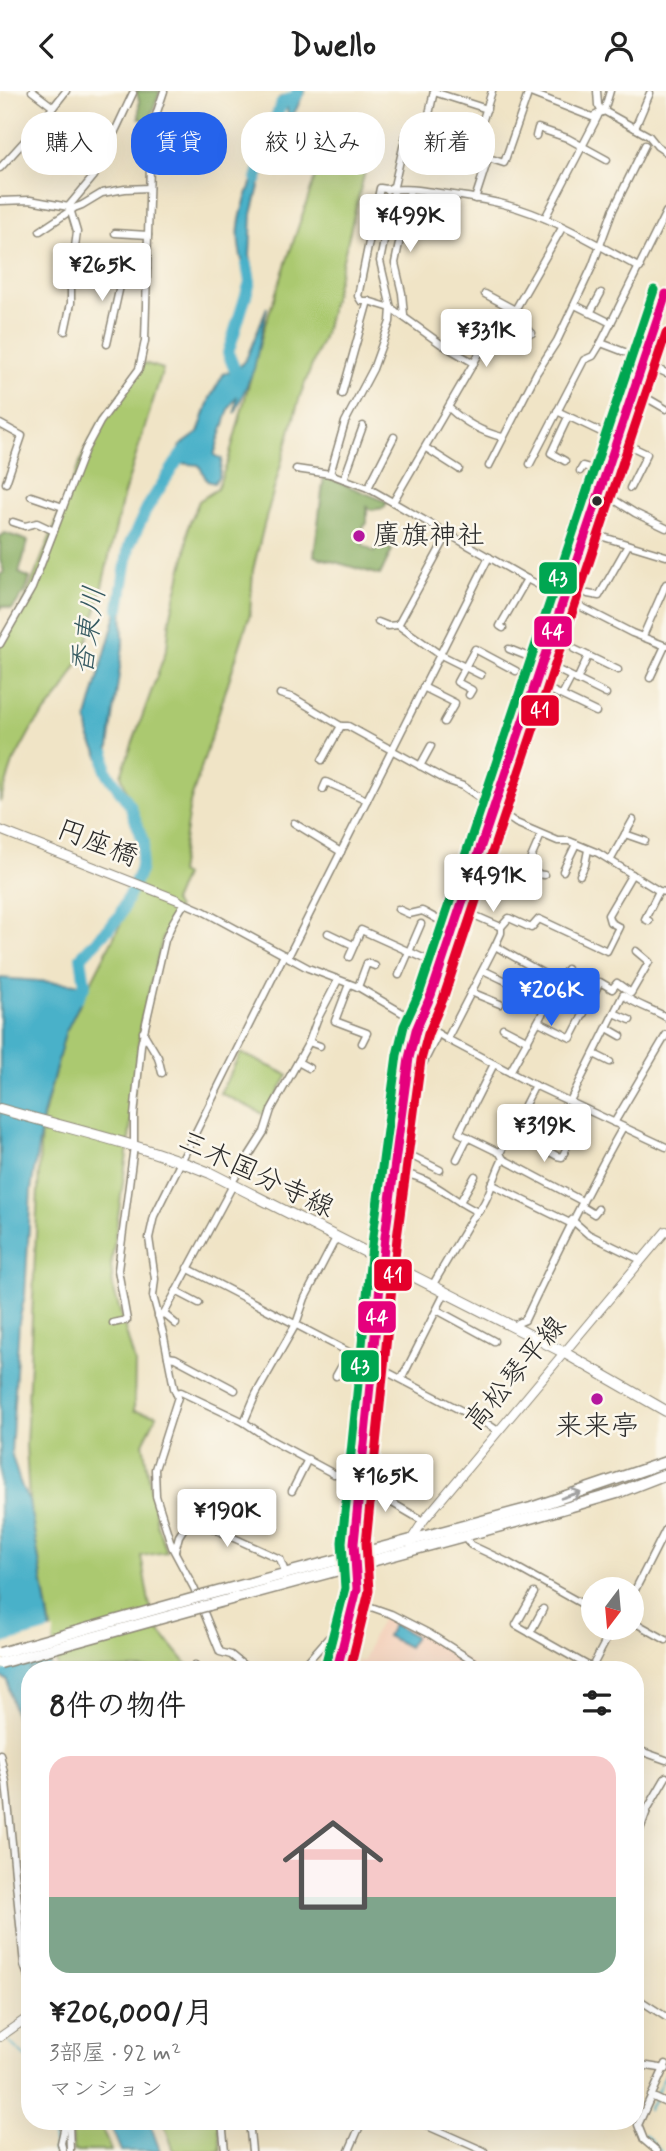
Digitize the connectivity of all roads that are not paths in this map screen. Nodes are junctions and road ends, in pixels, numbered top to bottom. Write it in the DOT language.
graph roads {
  1 [pos="32,91"];
  2 [pos="66,91"];
  3 [pos="164,91"];
  4 [pos="434,91"];
  5 [pos="492,91"];
  6 [pos="597,91"];
  7 [pos="610,91"];
  8 [pos="528,92"];
  9 [pos="133,93"];
  10 [pos="650,93"];
  11 [pos="53,107"];
  12 [pos="486,109"];
  13 [pos="49,112"];
  14 [pos="430,112"];
  15 [pos="485,112"];
  16 [pos="601,113"];
  17 [pos="117,127"];
  18 [pos="635,128"];
  19 [pos="536,136"];
  20 [pos="21,144"];
  21 [pos="645,145"];
  22 [pos="582,147"];
  23 [pos="666,152"];
  24 [pos="607,160"];
  25 [pos="495,161"];
  26 [pos="399,164"];
  27 [pos="1,166"];
  28 [pos="94,175"];
  29 [pos="483,175"];
  30 [pos="149,188"];
  31 [pos="410,190"];
  32 [pos="391,191"];
  33 [pos="475,199"];
  34 [pos="0,201"];
  35 [pos="71,209"];
  36 [pos="666,212"];
  37 [pos="545,218"];
  38 [pos="562,227"];
  39 [pos="40,230"];
  40 [pos="115,233"];
  41 [pos="148,235"];
  42 [pos="599,246"];
  43 [pos="104,266"];
  44 [pos="124,268"];
  45 [pos="640,268"];
  46 [pos="146,269"];
  47 [pos="601,293"];
  48 [pos="485,294"];
  49 [pos="665,300"];
  50 [pos="368,301"];
  51 [pos="577,306"];
  52 [pos="391,308"];
  53 [pos="515,310"];
  54 [pos="590,313"];
  55 [pos="404,315"];
  56 [pos="506,316"];
  57 [pos="611,323"];
  58 [pos="65,331"];
  59 [pos="532,333"];
  60 [pos="601,343"];
  61 [pos="107,344"];
  62 [pos="666,345"];
  63 [pos="646,362"];
  64 [pos="474,363"];
  65 [pos="666,373"];
  66 [pos="634,390"];
  67 [pos="342,394"];
  68 [pos="449,408"];
  69 [pos="666,409"];
  70 [pos="557,411"];
  71 [pos="569,417"];
  72 [pos="363,426"];
  73 [pos="1,428"];
  74 [pos="394,437"];
  75 [pos="502,437"];
  76 [pos="617,441"];
  77 [pos="426,448"];
  78 [pos="565,461"];
  79 [pos="530,464"];
  80 [pos="489,466"];
  81 [pos="296,469"];
  82 [pos="459,469"];
  83 [pos="580,471"];
  84 [pos="606,473"];
  85 [pos="330,474"];
  86 [pos="344,479"];
  87 [pos="6,483"];
  88 [pos="368,488"];
  89 [pos="630,488"];
  90 [pos="600,491"];
  91 [pos="31,496"];
  92 [pos="393,502"];
  93 [pos="63,507"];
  94 [pos="13,521"];
  95 [pos="666,528"];
  96 [pos="54,531"];
  97 [pos="587,532"];
  98 [pos="448,534"];
  99 [pos="628,545"];
  100 [pos="666,556"];
  101 [pos="489,557"];
  102 [pos="527,579"];
  103 [pos="666,584"];
  104 [pos="588,594"];
  105 [pos="565,599"];
  106 [pos="378,622"];
  107 [pos="398,625"];
  108 [pos="503,628"];
  109 [pos="643,636"];
  110 [pos="0,644"];
  111 [pos="666,646"];
  112 [pos="574,649"];
  113 [pos="439,654"];
  114 [pos="588,656"];
  115 [pos="544,663"];
  116 [pos="506,665"];
  117 [pos="465,667"];
  118 [pos="618,670"];
  119 [pos="516,671"];
  120 [pos="481,675"];
  121 [pos="650,678"];
  122 [pos="574,679"];
  123 [pos="423,687"];
  124 [pos="548,689"];
  125 [pos="280,694"];
  126 [pos="606,694"];
  127 [pos="469,695"];
  128 [pos="562,695"];
  129 [pos="596,712"];
  130 [pos="444,722"];
  131 [pos="341,726"];
  132 [pos="431,746"];
  133 [pos="391,751"];
  134 [pos="322,760"];
  135 [pos="419,766"];
  136 [pos="323,789"];
  137 [pos="367,800"];
  138 [pos="494,809"];
  139 [pos="633,820"];
  140 [pos="294,823"];
  141 [pos="0,830"];
  142 [pos="625,834"];
  143 [pos="541,835"];
  144 [pos="645,841"];
  145 [pos="576,844"];
  146 [pos="588,850"];
  147 [pos="341,852"];
  148 [pos="611,859"];
  149 [pos="563,871"];
  150 [pos="529,873"];
  151 [pos="632,874"];
  152 [pos="544,875"];
  153 [pos="580,875"];
  154 [pos="517,891"];
  155 [pos="663,891"];
  156 [pos="182,902"];
  157 [pos="398,909"];
  158 [pos="460,909"];
  159 [pos="649,921"];
  160 [pos="421,924"];
  161 [pos="502,927"];
  162 [pos="453,928"];
  163 [pos="328,933"];
  164 [pos="353,945"];
  165 [pos="495,946"];
  166 [pos="636,951"];
  167 [pos="408,953"];
  168 [pos="286,956"];
  169 [pos="349,957"];
  170 [pos="375,966"];
  171 [pos="441,966"];
  172 [pos="568,969"];
  173 [pos="483,970"];
  174 [pos="398,975"];
  175 [pos="338,980"];
  176 [pos="508,982"];
  177 [pos="560,983"];
  178 [pos="349,984"];
  179 [pos="358,987"];
  180 [pos="471,992"];
  181 [pos="518,996"];
  182 [pos="500,1004"];
  183 [pos="545,1011"];
  184 [pos="614,1013"];
  185 [pos="666,1017"];
  186 [pos="629,1020"];
  187 [pos="420,1022"];
  188 [pos="539,1022"];
  189 [pos="503,1028"];
  190 [pos="607,1028"];
  191 [pos="143,1033"];
  192 [pos="438,1034"];
  193 [pos="666,1035"];
  194 [pos="621,1036"];
  195 [pos="447,1039"];
  196 [pos="528,1041"];
  197 [pos="309,1042"];
  198 [pos="362,1042"];
  199 [pos="320,1046"];
  200 [pos="594,1054"];
  201 [pos="298,1062"];
  202 [pos="610,1062"];
  203 [pos="494,1064"];
  204 [pos="309,1068"];
  205 [pos="510,1072"];
  206 [pos="162,1073"];
  207 [pos="535,1085"];
  208 [pos="404,1101"];
  209 [pos="570,1101"];
  210 [pos="0,1109"];
  211 [pos="521,1112"];
  212 [pos="614,1123"];
  213 [pos="624,1127"];
  214 [pos="550,1128"];
  215 [pos="509,1136"];
  216 [pos="468,1137"];
  217 [pos="132,1145"];
  218 [pos="666,1147"];
  219 [pos="398,1149"];
  220 [pos="566,1149"];
  221 [pos="501,1156"];
  222 [pos="457,1159"];
  223 [pos="181,1161"];
  224 [pos="440,1170"];
  225 [pos="394,1173"];
  226 [pos="475,1176"];
  227 [pos="232,1184"];
  228 [pos="491,1184"];
  229 [pos="460,1202"];
  230 [pos="581,1203"];
  231 [pos="598,1209"];
  232 [pos="478,1212"];
  233 [pos="572,1222"];
  234 [pos="666,1231"];
  235 [pos="336,1238"];
  236 [pos="641,1260"];
  237 [pos="383,1263"];
  238 [pos="187,1268"];
  239 [pos="432,1286"];
  240 [pos="176,1291"];
  241 [pos="445,1293"];
  242 [pos="199,1303"];
  243 [pos="436,1310"];
  244 [pos="161,1315"];
  245 [pos="113,1323"];
  246 [pos="176,1324"];
  247 [pos="296,1324"];
  248 [pos="515,1327"];
  249 [pos="494,1341"];
  250 [pos="563,1352"];
  251 [pos="349,1353"];
  252 [pos="168,1357"];
  253 [pos="374,1364"];
  254 [pos="336,1376"];
  255 [pos="402,1378"];
  256 [pos="235,1389"];
  257 [pos="176,1393"];
  258 [pos="666,1411"];
  259 [pos="244,1422"];
  260 [pos="498,1431"];
  261 [pos="308,1459"];
  262 [pos="666,1462"];
  263 [pos="666,1474"];
  264 [pos="360,1484"];
  265 [pos="292,1491"];
  266 [pos="423,1521"];
  267 [pos="666,1529"];
  268 [pos="464,1536"];
  269 [pos="412,1545"];
  270 [pos="174,1551"];
  271 [pos="356,1561"];
  272 [pos="286,1574"];
  273 [pos="642,1577"];
  274 [pos="534,1593"];
  275 [pos="207,1600"];
  276 [pos="354,1601"];
  277 [pos="581,1603"];
  278 [pos="543,1609"];
  279 [pos="352,1611"];
  280 [pos="644,1628"];
  281 [pos="530,1633"];
  282 [pos="606,1640"];
  283 [pos="666,1640"];
  284 [pos="0,1653"];
  285 [pos="238,1661"];
  286 [pos="308,1661"];
  287 [pos="339,1661"];
  288 [pos="472,1661"];
  289 [pos="577,1661"];
  290 [pos="595,1661"];
  291 [pos="0,1663"];
  292 [pos="644,1752"];
  293 [pos="0,1754"];
  294 [pos="666,1760"];
  295 [pos="666,1777"];
  296 [pos="644,1819"];
  297 [pos="21,1934"];
  298 [pos="644,2003"];
  299 [pos="666,2017"];
  300 [pos="21,2022"];
  301 [pos="0,2037"];
  302 [pos="644,2065"];
  303 [pos="666,2067"];
  304 [pos="653,2097"];
  305 [pos="666,2103"];
  306 [pos="644,2113"];
  307 [pos="65,2130"];
  308 [pos="69,2130"];
  309 [pos="223,2130"];
  310 [pos="250,2130"];
  311 [pos="358,2130"];
  312 [pos="436,2130"];
  313 [pos="639,2130"];
  314 [pos="481,2150"];
  315 [pos="62,2151"];
  316 [pos="70,2151"];
  317 [pos="225,2151"];
  318 [pos="252,2151"];
  319 [pos="349,2151"];
  320 [pos="657,2151"];
  1 -- 11 [label="street"];
  2 -- 11 [label="street"];
  3 -- 30 [label="street"];
  4 -- 12 [label="street"];
  4 -- 14 [label="street"];
  5 -- 12 [label="street"];
  6 -- 16 [label="street"];
  7 -- 16 [label="street"];
  8 -- 16 [label="street"];
  8 -- 25 [label="street"];
  9 -- 17 [label="street"];
  10 -- 18 [label="street"];
  11 -- 13 [label="street"];
  12 -- 15 [label="street"];
  16 -- 18 [label="street"];
  16 -- 22 [label="street"];
  18 -- 23 [label="street"];
  19 -- 22 [label="street"];
  20 -- 27 [label="street"];
  21 -- 42 [label="street"];
  22 -- 24 [label="street"];
  22 -- 37 [label="street"];
  26 -- 32 [label="street"];
  28 -- 35 [label="street"];
  29 -- 33 [label="street"];
  30 -- 35 [label="street"];
  30 -- 41 [label="street"];
  31 -- 32 [label="street"];
  31 -- 33 [label="street"];
  31 -- 55 [label="street"];
  32 -- 50 [label="street"];
  32 -- 52 [label="street"];
  33 -- 37 [label="street"];
  34 -- 35 [label="street"];
  35 -- 39 [label="street"];
  35 -- 58 [label="street"];
  36 -- 45 [label="street"];
  37 -- 38 [label="street"];
  38 -- 42 [label="street"];
  38 -- 53 [label="street"];
  40 -- 41 [label="street"];
  41 -- 46 [label="street"];
  42 -- 45 [label="street"];
  42 -- 75 [label="street"];
  43 -- 44 [label="street"];
  44 -- 46 [label="street"];
  44 -- 61 [label="street"];
  45 -- 57 [label="street"];
  46 -- 93 [label="street"];
  47 -- 54 [label="street"];
  48 -- 53 [label="street"];
  49 -- 63 [label="main road"];
  50 -- 52 [label="street"];
  50 -- 67 [label="street"];
  51 -- 54 [label="street"];
  52 -- 55 [label="street"];
  52 -- 85 [label="street"];
  53 -- 56 [label="street"];
  54 -- 57 [label="street"];
  55 -- 64 [label="street"];
  56 -- 59 [label="street"];
  56 -- 64 [label="street"];
  57 -- 60 [label="street"];
  60 -- 63 [label="street"];
  60 -- 70 [label="street"];
  62 -- 63 [label="street"];
  63 -- 65 [label="street"];
  63 -- 66 [label="main road"];
  64 -- 68 [label="street"];
  66 -- 69 [label="street"];
  66 -- 76 [label="main road"];
  68 -- 75 [label="street"];
  68 -- 77 [label="street"];
  70 -- 71 [label="street"];
  70 -- 79 [label="street"];
  71 -- 76 [label="street"];
  71 -- 78 [label="street"];
  72 -- 86 [label="street"];
  73 -- 87 [label="street"];
  74 -- 88 [label="street"];
  75 -- 80 [label="street"];
  76 -- 84 [label="main road"];
  76 -- 89 [label="street"];
  77 -- 82 [label="street"];
  77 -- 92 [label="street"];
  81 -- 85 [label="street"];
  83 -- 84 [label="street"];
  84 -- 90 [label="main road"];
  85 -- 86 [label="street"];
  86 -- 88 [label="street"];
  88 -- 92 [label="street"];
  90 -- 95 [label="street"];
  90 -- 97 [label="main road"];
  91 -- 93 [label="street"];
  92 -- 98 [label="street"];
  93 -- 96 [label="street"];
  94 -- 96 [label="street"];
  96 -- 110 [label="street"];
  97 -- 99 [label="street"];
  97 -- 105 [label="main road"];
  98 -- 101 [label="street"];
  98 -- 107 [label="street"];
  99 -- 100 [label="street"];
  99 -- 104 [label="street"];
  101 -- 102 [label="street"];
  101 -- 113 [label="street"];
  102 -- 105 [label="street"];
  102 -- 108 [label="street"];
  103 -- 109 [label="street"];
  105 -- 109 [label="street"];
  105 -- 115 [label="main road"];
  106 -- 107 [label="street"];
  107 -- 113 [label="street"];
  109 -- 111 [label="street"];
  111 -- 121 [label="street"];
  112 -- 114 [label="street"];
  113 -- 117 [label="street"];
  113 -- 123 [label="street"];
  114 -- 118 [label="street"];
  114 -- 122 [label="street"];
  115 -- 116 [label="street"];
  115 -- 122 [label="street"];
  115 -- 138 [label="main road"];
  116 -- 117 [label="street"];
  116 -- 119 [label="street"];
  117 -- 120 [label="street"];
  117 -- 127 [label="street"];
  122 -- 126 [label="street"];
  122 -- 128 [label="street"];
  123 -- 130 [label="street"];
  123 -- 133 [label="street"];
  124 -- 128 [label="street"];
  125 -- 131 [label="street"];
  128 -- 129 [label="street"];
  131 -- 133 [label="street"];
  131 -- 134 [label="street"];
  132 -- 135 [label="street"];
  133 -- 135 [label="street"];
  133 -- 137 [label="street"];
  135 -- 138 [label="street"];
  136 -- 137 [label="street"];
  137 -- 147 [label="street"];
  138 -- 143 [label="street"];
  138 -- 158 [label="main road"];
  139 -- 142 [label="street"];
  140 -- 147 [label="street"];
  141 -- 156 [label="main road, 円座橋"];
  142 -- 144 [label="street"];
  142 -- 148 [label="street"];
  143 -- 145 [label="street"];
  143 -- 150 [label="street"];
  145 -- 146 [label="street"];
  145 -- 149 [label="street"];
  146 -- 148 [label="street"];
  146 -- 153 [label="street"];
  147 -- 168 [label="street"];
  148 -- 151 [label="street"];
  150 -- 152 [label="street"];
  150 -- 154 [label="street"];
  151 -- 155 [label="street"];
  151 -- 161 [label="street"];
  155 -- 159 [label="street"];
  156 -- 168 [label="street"];
  156 -- 191 [label="street"];
  157 -- 162 [label="street"];
  158 -- 161 [label="street"];
  158 -- 162 [label="main road"];
  160 -- 167 [label="street"];
  161 -- 165 [label="street"];
  162 -- 171 [label="main road"];
  163 -- 164 [label="street"];
  164 -- 167 [label="street"];
  164 -- 169 [label="street"];
  165 -- 173 [label="street"];
  165 -- 177 [label="street"];
  166 -- 188 [label="street"];
  167 -- 171 [label="street"];
  167 -- 174 [label="street"];
  168 -- 175 [label="street"];
  168 -- 223 [label="street"];
  170 -- 179 [label="street"];
  171 -- 187 [label="main road"];
  172 -- 177 [label="street"];
  173 -- 176 [label="street"];
  173 -- 180 [label="street"];
  175 -- 178 [label="street"];
  175 -- 197 [label="street"];
  177 -- 183 [label="street"];
  178 -- 179 [label="street"];
  178 -- 198 [label="street"];
  179 -- 187 [label="street"];
  180 -- 182 [label="street"];
  180 -- 195 [label="street"];
  181 -- 183 [label="street"];
  183 -- 188 [label="street"];
  184 -- 185 [label="street"];
  184 -- 186 [label="street"];
  184 -- 190 [label="street"];
  187 -- 192 [label="street"];
  187 -- 208 [label="main road"];
  188 -- 196 [label="street"];
  189 -- 196 [label="street"];
  190 -- 194 [label="street"];
  190 -- 200 [label="street"];
  191 -- 206 [label="street"];
  191 -- 217 [label="street"];
  192 -- 195 [label="street"];
  192 -- 208 [label="street"];
  193 -- 212 [label="street"];
  195 -- 203 [label="street"];
  196 -- 205 [label="street"];
  197 -- 199 [label="street"];
  197 -- 201 [label="street"];
  200 -- 202 [label="street"];
  200 -- 209 [label="street"];
  201 -- 204 [label="street"];
  201 -- 227 [label="street"];
  203 -- 205 [label="street"];
  203 -- 216 [label="street"];
  205 -- 207 [label="street"];
  207 -- 209 [label="street"];
  207 -- 211 [label="street"];
  208 -- 219 [label="main road"];
  209 -- 212 [label="street"];
  210 -- 217 [label="main road, 三木国分寺線"];
  211 -- 214 [label="street"];
  211 -- 215 [label="street"];
  212 -- 213 [label="street"];
  213 -- 218 [label="street"];
  213 -- 230 [label="street"];
  215 -- 220 [label="street"];
  215 -- 221 [label="street"];
  216 -- 221 [label="street"];
  216 -- 222 [label="street"];
  217 -- 223 [label="main road, 三木国分寺線"];
  217 -- 245 [label="street"];
  219 -- 224 [label="street"];
  219 -- 225 [label="main road"];
  221 -- 228 [label="street"];
  221 -- 230 [label="street"];
  223 -- 227 [label="main road, 三木国分寺線"];
  223 -- 244 [label="street"];
  225 -- 229 [label="street"];
  225 -- 237 [label="main road"];
  226 -- 229 [label="street"];
  227 -- 235 [label="main road, 三木国分寺線"];
  227 -- 238 [label="street"];
  228 -- 232 [label="street"];
  228 -- 233 [label="street"];
  229 -- 232 [label="street"];
  230 -- 231 [label="street"];
  230 -- 233 [label="street"];
  232 -- 239 [label="street"];
  233 -- 236 [label="street"];
  233 -- 248 [label="street"];
  234 -- 236 [label="main road, 高松琴平線"];
  235 -- 237 [label="main road, 三木国分寺線"];
  235 -- 247 [label="street"];
  236 -- 250 [label="main road, 高松琴平線"];
  237 -- 239 [label="main road, 三木国分寺線"];
  237 -- 253 [label="main road"];
  238 -- 240 [label="street"];
  238 -- 247 [label="street"];
  239 -- 241 [label="main road, 三木国分寺線"];
  240 -- 242 [label="street"];
  240 -- 244 [label="street"];
  241 -- 243 [label="street"];
  241 -- 248 [label="main road, 三木国分寺線"];
  243 -- 249 [label="street"];
  243 -- 255 [label="street"];
  244 -- 246 [label="street"];
  244 -- 252 [label="street"];
  247 -- 251 [label="street"];
  247 -- 259 [label="street"];
  248 -- 250 [label="main road, 三木国分寺線"];
  250 -- 258 [label="main road, 三木国分寺線"];
  250 -- 260 [label="main road, 高松琴平線"];
  251 -- 253 [label="street"];
  251 -- 254 [label="street"];
  252 -- 256 [label="street"];
  252 -- 257 [label="street"];
  253 -- 255 [label="street"];
  253 -- 264 [label="main road"];
  255 -- 260 [label="street"];
  257 -- 259 [label="street"];
  257 -- 270 [label="street"];
  259 -- 261 [label="street"];
  260 -- 266 [label="main road, 高松琴平線"];
  261 -- 264 [label="street"];
  261 -- 265 [label="street"];
  269 -- 262 [label="highway, one-way"];
  263 -- 268 [label="highway"];
  264 -- 266 [label="street"];
  264 -- 271 [label="main road"];
  266 -- 269 [label="main road, 高松琴平線"];
  267 -- 273 [label="street"];
  268 -- 269 [label="highway"];
  268 -- 277 [label="street"];
  269 -- 271 [label="highway"];
  270 -- 272 [label="street"];
  270 -- 285 [label="street"];
  271 -- 272 [label="highway"];
  271 -- 275 [label="highway"];
  271 -- 276 [label="main road"];
  272 -- 275 [label="highway"];
  274 -- 281 [label="street"];
  275 -- 284 [label="highway, bridge"];
  275 -- 291 [label="highway, bridge"];
  276 -- 279 [label="main road"];
  276 -- 288 [label="street"];
  278 -- 281 [label="street"];
  279 -- 286 [label="street"];
  279 -- 287 [label="main road"];
  280 -- 283 [label="street"];
  281 -- 289 [label="street"];
  282 -- 290 [label="street"];
  292 -- 294 [label="street"];
  293 -- 297 [label="street"];
  295 -- 296 [label="street"];
  298 -- 299 [label="street"];
  300 -- 301 [label="main road"];
  302 -- 303 [label="street"];
  303 -- 304 [label="street"];
  304 -- 305 [label="street"];
  304 -- 306 [label="street"];
  307 -- 315 [label="street"];
  308 -- 316 [label="street"];
  309 -- 317 [label="street"];
  310 -- 318 [label="street"];
  311 -- 319 [label="street"];
  312 -- 314 [label="street"];
  313 -- 320 [label="street"];
}
